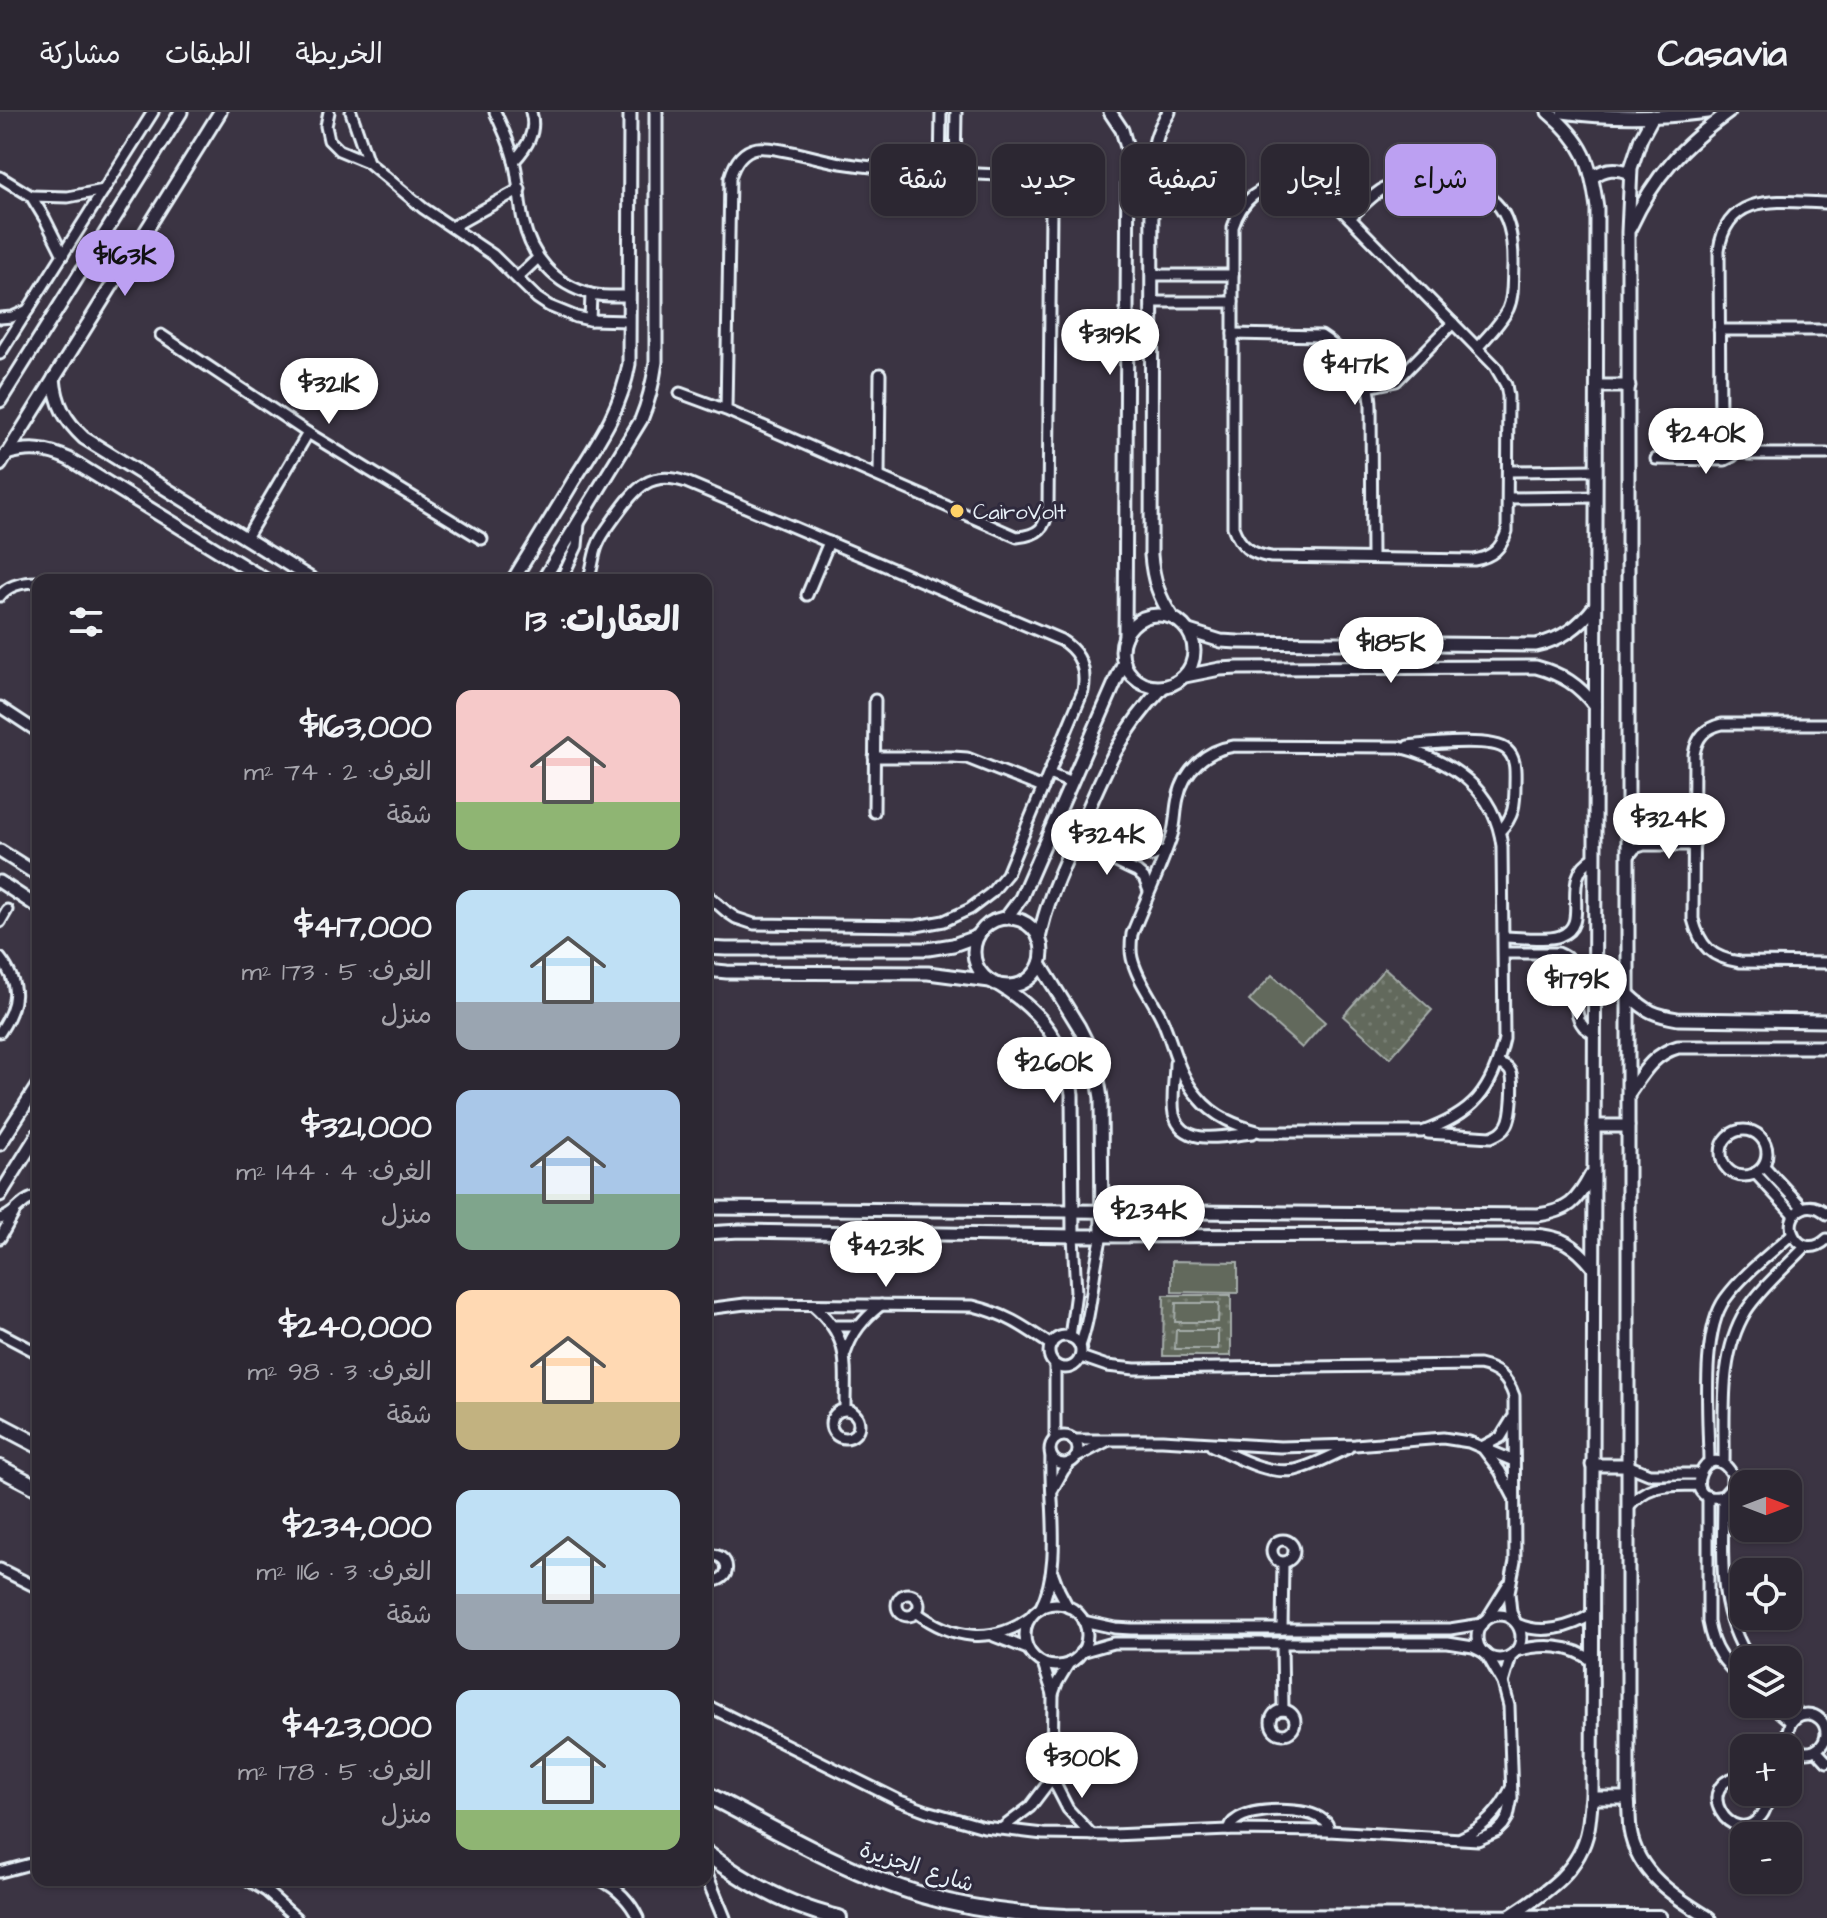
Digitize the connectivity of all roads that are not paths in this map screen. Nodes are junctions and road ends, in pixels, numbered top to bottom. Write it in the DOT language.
graph roads {
  1 [pos="141,112"];
  2 [pos="153,112"];
  3 [pos="181,112"];
  4 [pos="220,112"];
  5 [pos="329,112"];
  6 [pos="351,112"];
  7 [pos="495,112"];
  8 [pos="531,112"];
  9 [pos="630,112"];
  10 [pos="656,112"];
  11 [pos="941,112"];
  12 [pos="956,112"];
  13 [pos="1110,112"];
  14 [pos="1169,112"];
  15 [pos="1548,112"];
  16 [pos="1563,112"];
  17 [pos="1708,112"];
  18 [pos="1729,112"];
  19 [pos="1653,116"];
  20 [pos="140,133"];
  21 [pos="940,144"];
  22 [pos="955,144"];
  23 [pos="514,161"];
  24 [pos="368,162"];
  25 [pos="871,166"];
  26 [pos="976,173"];
  27 [pos="1630,173"];
  28 [pos="0,177"];
  29 [pos="1593,177"];
  30 [pos="520,189"];
  31 [pos="104,190"];
  32 [pos="31,196"];
  33 [pos="1827,203"];
  34 [pos="1350,218"];
  35 [pos="452,227"];
  36 [pos="1628,232"];
  37 [pos="63,255"];
  38 [pos="538,258"];
  39 [pos="1152,275"];
  40 [pos="1233,275"];
  41 [pos="517,278"];
  42 [pos="591,294"];
  43 [pos="629,296"];
  44 [pos="1152,302"];
  45 [pos="1233,302"];
  46 [pos="28,310"];
  47 [pos="0,318"];
  48 [pos="590,320"];
  49 [pos="629,321"];
  50 [pos="1453,323"];
  51 [pos="1719,330"];
  52 [pos="1827,330"];
  53 [pos="1233,334"];
  54 [pos="161,335"];
  55 [pos="1477,348"];
  56 [pos="0,354"];
  57 [pos="880,374"];
  58 [pos="54,378"];
  59 [pos="1597,386"];
  60 [pos="1629,386"];
  61 [pos="1368,387"];
  62 [pos="680,393"];
  63 [pos="0,401"];
  64 [pos="726,410"];
  65 [pos="308,433"];
  66 [pos="1738,449"];
  67 [pos="1827,454"];
  68 [pos="1656,459"];
  69 [pos="3,460"];
  70 [pos="1596,470"];
  71 [pos="1508,471"];
  72 [pos="879,476"];
  73 [pos="1596,497"];
  74 [pos="1508,498"];
  75 [pos="579,521"];
  76 [pos="246,538"];
  77 [pos="482,539"];
  78 [pos="829,542"];
  79 [pos="1372,558"];
  80 [pos="256,574"];
  81 [pos="303,574"];
  82 [pos="517,574"];
  83 [pos="547,574"];
  84 [pos="564,574"];
  85 [pos="590,574"];
  86 [pos="32,582"];
  87 [pos="807,595"];
  88 [pos="0,596"];
  89 [pos="1596,605"];
  90 [pos="1172,617"];
  91 [pos="1189,631"];
  92 [pos="1125,637"];
  93 [pos="1124,662"];
  94 [pos="1185,676"];
  95 [pos="1163,687"];
  96 [pos="875,700"];
  97 [pos="1595,706"];
  98 [pos="0,707"];
  99 [pos="1827,724"];
  100 [pos="32,728"];
  101 [pos="1399,747"];
  102 [pos="874,757"];
  103 [pos="1049,774"];
  104 [pos="1071,783"];
  105 [pos="1043,788"];
  106 [pos="874,812"];
  107 [pos="1629,819"];
  108 [pos="1082,823"];
  109 [pos="1500,831"];
  110 [pos="1694,831"];
  111 [pos="1694,845"];
  112 [pos="1166,850"];
  113 [pos="0,851"];
  114 [pos="1068,854"];
  115 [pos="1629,856"];
  116 [pos="1595,857"];
  117 [pos="32,871"];
  118 [pos="0,882"];
  119 [pos="1149,891"];
  120 [pos="712,899"];
  121 [pos="32,903"];
  122 [pos="7,910"];
  123 [pos="1006,918"];
  124 [pos="0,922"];
  125 [pos="978,936"];
  126 [pos="1504,937"];
  127 [pos="1039,939"];
  128 [pos="712,948"];
  129 [pos="1504,953"];
  130 [pos="0,958"];
  131 [pos="1827,963"];
  132 [pos="1040,964"];
  133 [pos="712,971"];
  134 [pos="994,983"];
  135 [pos="1629,995"];
  136 [pos="1827,1021"];
  137 [pos="0,1032"];
  138 [pos="1594,1034"];
  139 [pos="1827,1047"];
  140 [pos="1175,1055"];
  141 [pos="1499,1064"];
  142 [pos="32,1094"];
  143 [pos="1629,1094"];
  144 [pos="1594,1126"];
  145 [pos="1628,1126"];
  146 [pos="1261,1132"];
  147 [pos="1422,1132"];
  148 [pos="0,1144"];
  149 [pos="32,1144"];
  150 [pos="1764,1166"];
  151 [pos="1594,1171"];
  152 [pos="1755,1173"];
  153 [pos="0,1195"];
  154 [pos="32,1199"];
  155 [pos="712,1208"];
  156 [pos="1803,1208"];
  157 [pos="1826,1210"];
  158 [pos="1073,1211"];
  159 [pos="1101,1211"];
  160 [pos="14,1213"];
  161 [pos="1794,1215"];
  162 [pos="0,1219"];
  163 [pos="712,1233"];
  164 [pos="1792,1234"];
  165 [pos="1073,1236"];
  166 [pos="1102,1236"];
  167 [pos="0,1238"];
  168 [pos="1826,1242"];
  169 [pos="1805,1247"];
  170 [pos="1593,1267"];
  171 [pos="813,1305"];
  172 [pos="881,1305"];
  173 [pos="712,1308"];
  174 [pos="834,1326"];
  175 [pos="858,1326"];
  176 [pos="0,1333"];
  177 [pos="1070,1337"];
  178 [pos="1051,1345"];
  179 [pos="32,1350"];
  180 [pos="1080,1351"];
  181 [pos="845,1354"];
  182 [pos="1055,1365"];
  183 [pos="1514,1408"];
  184 [pos="845,1409"];
  185 [pos="0,1425"];
  186 [pos="1055,1439"];
  187 [pos="1073,1440"];
  188 [pos="1110,1440"];
  189 [pos="32,1442"];
  190 [pos="1205,1443"];
  191 [pos="1355,1445"];
  192 [pos="1260,1447"];
  193 [pos="1306,1447"];
  194 [pos="1482,1447"];
  195 [pos="1051,1455"];
  196 [pos="1073,1460"];
  197 [pos="1514,1461"];
  198 [pos="1709,1463"];
  199 [pos="1724,1464"];
  200 [pos="1255,1465"];
  201 [pos="1311,1465"];
  202 [pos="1592,1465"];
  203 [pos="1627,1465"];
  204 [pos="0,1468"];
  205 [pos="1699,1474"];
  206 [pos="32,1485"];
  207 [pos="1698,1485"];
  208 [pos="1052,1492"];
  209 [pos="1708,1496"];
  210 [pos="1723,1496"];
  211 [pos="1514,1499"];
  212 [pos="1628,1507"];
  213 [pos="712,1554"];
  214 [pos="1283,1563"];
  215 [pos="0,1569"];
  216 [pos="1053,1571"];
  217 [pos="712,1582"];
  218 [pos="1510,1582"];
  219 [pos="32,1585"];
  220 [pos="1068,1607"];
  221 [pos="1040,1609"];
  222 [pos="916,1612"];
  223 [pos="1592,1614"];
  224 [pos="1030,1618"];
  225 [pos="1083,1621"];
  226 [pos="1484,1622"];
  227 [pos="1516,1623"];
  228 [pos="1558,1628"];
  229 [pos="1282,1629"];
  230 [pos="991,1635"];
  231 [pos="1282,1643"];
  232 [pos="1743,1646"];
  233 [pos="1558,1648"];
  234 [pos="1028,1649"];
  235 [pos="1081,1652"];
  236 [pos="1514,1653"];
  237 [pos="1486,1654"];
  238 [pos="1592,1661"];
  239 [pos="1069,1663"];
  240 [pos="1043,1664"];
  241 [pos="1730,1668"];
  242 [pos="1503,1683"];
  243 [pos="1053,1694"];
  244 [pos="712,1708"];
  245 [pos="1283,1710"];
  246 [pos="1802,1714"];
  247 [pos="1824,1715"];
  248 [pos="1786,1718"];
  249 [pos="1796,1718"];
  250 [pos="1791,1722"];
  251 [pos="1787,1734"];
  252 [pos="1826,1740"];
  253 [pos="1816,1750"];
  254 [pos="1802,1751"];
  255 [pos="1827,1762"];
  256 [pos="1052,1778"];
  257 [pos="1730,1779"];
  258 [pos="712,1797"];
  259 [pos="1592,1798"];
  260 [pos="1628,1798"];
  261 [pos="1766,1806"];
  262 [pos="1001,1829"];
  263 [pos="1229,1830"];
  264 [pos="1329,1831"];
  265 [pos="1092,1835"];
  266 [pos="712,1857"];
  267 [pos="32,1864"];
  268 [pos="0,1872"];
  269 [pos="258,1886"];
  270 [pos="264,1886"];
  271 [pos="610,1886"];
  272 [pos="711,1886"];
  273 [pos="266,1891"];
  274 [pos="1510,1916"];
  275 [pos="1089,1917"];
  276 [pos="1119,1917"];
  277 [pos="296,1918"];
  278 [pos="638,1918"];
  279 [pos="724,1918"];
  280 [pos="839,1918"];
  281 [pos="1659,1918"];
  282 [pos="1709,1918"];
  1 -- 20 [label="street"];
  2 -- 20 [label="street"];
  3 -- 63 [label="street"];
  4 -- 58 [label="street"];
  5 -- 24 [label="street"];
  6 -- 24 [label="street"];
  7 -- 23 [label="street"];
  8 -- 23 [label="street"];
  9 -- 43 [label="street"];
  10 -- 75 [label="street"];
  11 -- 21 [label="street"];
  12 -- 22 [label="street"];
  13 -- 92 [label="street"];
  14 -- 39 [label="street"];
  15 -- 29 [label="street"];
  16 -- 19 [label="street"];
  17 -- 19 [label="street"];
  18 -- 36 [label="street"];
  19 -- 27 [label="street"];
  20 -- 31 [label="street"];
  23 -- 30 [label="street"];
  24 -- 35 [label="street"];
  25 -- 64 [label="street"];
  26 -- 72 [label="street"];
  27 -- 29 [label="street"];
  27 -- 36 [label="street"];
  28 -- 32 [label="street"];
  29 -- 59 [label="street"];
  30 -- 35 [label="street"];
  30 -- 38 [label="street"];
  31 -- 32 [label="street"];
  31 -- 37 [label="street"];
  32 -- 37 [label="street"];
  33 -- 51 [label="street"];
  34 -- 40 [label="street"];
  34 -- 50 [label="street"];
  34 -- 55 [label="street"];
  35 -- 41 [label="street"];
  36 -- 60 [label="street"];
  37 -- 46 [label="street"];
  38 -- 41 [label="street"];
  38 -- 42 [label="street"];
  39 -- 40 [label="street"];
  39 -- 44 [label="street"];
  40 -- 45 [label="street"];
  41 -- 48 [label="street"];
  42 -- 43 [label="street"];
  42 -- 48 [label="street"];
  43 -- 49 [label="street"];
  44 -- 45 [label="street"];
  44 -- 90 [label="street"];
  45 -- 53 [label="street"];
  46 -- 47 [label="street"];
  46 -- 56 [label="street"];
  48 -- 49 [label="street"];
  49 -- 82 [label="street"];
  50 -- 55 [label="street"];
  50 -- 61 [label="street"];
  51 -- 52 [label="street"];
  51 -- 66 [label="street"];
  53 -- 61 [label="street"];
  53 -- 79 [label="street"];
  54 -- 65 [label="street"];
  55 -- 71 [label="street"];
  57 -- 72 [label="street"];
  58 -- 69 [label="street"];
  58 -- 76 [label="street"];
  59 -- 60 [label="street"];
  59 -- 70 [label="street"];
  60 -- 107 [label="street"];
  61 -- 79 [label="street"];
  62 -- 64 [label="street"];
  64 -- 72 [label="street"];
  65 -- 76 [label="street"];
  65 -- 77 [label="street"];
  66 -- 67 [label="street"];
  66 -- 68 [label="street"];
  69 -- 80 [label="street"];
  70 -- 71 [label="street"];
  70 -- 73 [label="street"];
  71 -- 74 [label="street"];
  73 -- 74 [label="street"];
  73 -- 89 [label="street"];
  74 -- 79 [label="street"];
  75 -- 83 [label="street"];
  75 -- 84 [label="street"];
  76 -- 81 [label="street"];
  78 -- 85 [label="street"];
  78 -- 87 [label="street"];
  78 -- 103 [label="street"];
  86 -- 88 [label="street"];
  89 -- 91 [label="street"];
  89 -- 97 [label="street"];
  90 -- 91 [label="street"];
  90 -- 92 [label="street"];
  91 -- 94 [label="street"];
  92 -- 93 [label="street"];
  93 -- 95 [label="street"];
  93 -- 104 [label="street"];
  94 -- 95 [label="street"];
  94 -- 97 [label="street"];
  95 -- 108 [label="street"];
  96 -- 102 [label="street"];
  97 -- 116 [label="street"];
  98 -- 100 [label="street"];
  99 -- 110 [label="street"];
  101 -- 109 [label="street"];
  101 -- 109 [label="street"];
  101 -- 112 [label="street"];
  102 -- 105 [label="street"];
  102 -- 106 [label="street"];
  103 -- 104 [label="street"];
  103 -- 105 [label="street"];
  104 -- 123 [label="street"];
  105 -- 120 [label="street"];
  107 -- 110 [label="street"];
  107 -- 115 [label="street"];
  108 -- 112 [label="street"];
  108 -- 114 [label="street"];
  109 -- 126 [label="street"];
  110 -- 111 [label="street"];
  111 -- 115 [label="street"];
  111 -- 131 [label="street"];
  112 -- 119 [label="street"];
  113 -- 117 [label="street"];
  114 -- 119 [label="street"];
  114 -- 127 [label="street"];
  115 -- 135 [label="street"];
  116 -- 126 [label="street"];
  116 -- 138 [label="street"];
  118 -- 121 [label="street"];
  119 -- 140 [label="street"];
  122 -- 124 [label="street"];
  123 -- 125 [label="street"];
  123 -- 127 [label="street"];
  125 -- 128 [label="street"];
  125 -- 134 [label="street"];
  126 -- 129 [label="street"];
  127 -- 132 [label="street"];
  129 -- 138 [label="street"];
  129 -- 141 [label="street"];
  130 -- 137 [label="street"];
  132 -- 134 [label="street"];
  132 -- 159 [label="street"];
  133 -- 134 [label="street"];
  134 -- 158 [label="street"];
  135 -- 136 [label="street"];
  135 -- 143 [label="street"];
  138 -- 144 [label="street"];
  139 -- 143 [label="street"];
  140 -- 146 [label="street"];
  140 -- 146 [label="street"];
  141 -- 147 [label="street"];
  141 -- 147 [label="street"];
  142 -- 148 [label="street"];
  143 -- 145 [label="street"];
  144 -- 145 [label="street"];
  144 -- 151 [label="street"];
  145 -- 203 [label="street"];
  146 -- 147 [label="street"];
  149 -- 153 [label="street"];
  150 -- 152 [label="street"];
  150 -- 152 [label="street"];
  150 -- 156 [label="street"];
  151 -- 159 [label="street"];
  151 -- 170 [label="street"];
  152 -- 161 [label="street"];
  154 -- 160 [label="street"];
  155 -- 158 [label="street"];
  156 -- 157 [label="street"];
  156 -- 161 [label="street"];
  158 -- 159 [label="street"];
  158 -- 165 [label="street"];
  159 -- 166 [label="street"];
  160 -- 162 [label="street"];
  160 -- 167 [label="street"];
  161 -- 164 [label="street"];
  163 -- 165 [label="street"];
  164 -- 169 [label="street"];
  164 -- 198 [label="street"];
  165 -- 166 [label="street"];
  165 -- 177 [label="street"];
  166 -- 170 [label="street"];
  166 -- 180 [label="street"];
  168 -- 169 [label="street"];
  169 -- 199 [label="street"];
  170 -- 202 [label="street"];
  171 -- 172 [label="street"];
  171 -- 173 [label="street"];
  171 -- 174 [label="street"];
  172 -- 175 [label="street"];
  172 -- 178 [label="street"];
  174 -- 175 [label="street"];
  174 -- 181 [label="street"];
  175 -- 181 [label="street"];
  176 -- 179 [label="street"];
  177 -- 178 [label="street"];
  177 -- 180 [label="street"];
  178 -- 182 [label="street"];
  180 -- 182 [label="street"];
  180 -- 183 [label="street"];
  181 -- 184 [label="street"];
  182 -- 186 [label="street"];
  183 -- 194 [label="street"];
  183 -- 197 [label="street"];
  185 -- 189 [label="main road"];
  186 -- 187 [label="street"];
  186 -- 195 [label="street"];
  187 -- 188 [label="street"];
  187 -- 196 [label="street"];
  188 -- 190 [label="street"];
  188 -- 196 [label="street"];
  190 -- 192 [label="street"];
  190 -- 200 [label="street"];
  191 -- 193 [label="street"];
  191 -- 194 [label="street"];
  191 -- 201 [label="street"];
  192 -- 193 [label="street"];
  192 -- 200 [label="street"];
  193 -- 201 [label="street"];
  194 -- 197 [label="street"];
  194 -- 211 [label="street"];
  195 -- 196 [label="street"];
  195 -- 208 [label="street"];
  196 -- 208 [label="street"];
  197 -- 211 [label="street"];
  198 -- 199 [label="street"];
  198 -- 205 [label="street"];
  199 -- 210 [label="street"];
  200 -- 201 [label="street"];
  202 -- 203 [label="street"];
  202 -- 223 [label="street"];
  203 -- 205 [label="street"];
  203 -- 212 [label="street"];
  204 -- 206 [label="main road"];
  205 -- 207 [label="street"];
  207 -- 209 [label="street"];
  207 -- 212 [label="street"];
  208 -- 216 [label="street"];
  209 -- 210 [label="street"];
  209 -- 241 [label="street"];
  210 -- 232 [label="street"];
  211 -- 218 [label="street"];
  212 -- 260 [label="street"];
  213 -- 217 [label="street"];
  214 -- 229 [label="street"];
  215 -- 219 [label="street"];
  216 -- 220 [label="street"];
  216 -- 221 [label="street"];
  218 -- 226 [label="street"];
  218 -- 227 [label="street"];
  220 -- 221 [label="street"];
  220 -- 225 [label="street"];
  221 -- 224 [label="street"];
  222 -- 230 [label="street"];
  223 -- 228 [label="street"];
  223 -- 238 [label="street"];
  224 -- 230 [label="street"];
  224 -- 234 [label="street"];
  225 -- 229 [label="street"];
  225 -- 235 [label="street"];
  226 -- 227 [label="street"];
  226 -- 229 [label="street"];
  226 -- 237 [label="street"];
  227 -- 228 [label="street"];
  227 -- 236 [label="street"];
  228 -- 233 [label="street"];
  230 -- 234 [label="street"];
  231 -- 235 [label="street"];
  231 -- 237 [label="street"];
  231 -- 245 [label="street"];
  233 -- 236 [label="street"];
  233 -- 238 [label="street"];
  234 -- 240 [label="street"];
  235 -- 239 [label="street"];
  236 -- 237 [label="street"];
  236 -- 242 [label="street"];
  237 -- 242 [label="street"];
  238 -- 259 [label="street"];
  239 -- 240 [label="street"];
  239 -- 243 [label="street"];
  240 -- 243 [label="street"];
  242 -- 264 [label="street"];
  243 -- 256 [label="street"];
  244 -- 262 [label="street"];
  246 -- 247 [label="street"];
  247 -- 252 [label="street"];
  248 -- 250 [label="street"];
  249 -- 250 [label="street"];
  250 -- 251 [label="street"];
  252 -- 253 [label="street"];
  253 -- 254 [label="street"];
  253 -- 255 [label="street"];
  256 -- 262 [label="street"];
  256 -- 265 [label="street"];
  257 -- 261 [label="street"];
  258 -- 275 [label="main road, شارع الجزيرة"];
  259 -- 260 [label="street"];
  259 -- 274 [label="street"];
  260 -- 282 [label="street"];
  262 -- 265 [label="street"];
  263 -- 264 [label="street"];
  263 -- 264 [label="street"];
  263 -- 265 [label="street"];
  266 -- 280 [label="main road"];
  267 -- 268 [label="street"];
  269 -- 273 [label="street"];
  270 -- 273 [label="street"];
  271 -- 278 [label="street"];
  272 -- 279 [label="street"];
  273 -- 277 [label="street"];
  274 -- 276 [label="main road, شارع الجزيرة"];
  274 -- 281 [label="main road, شارع الجزيرة"];
  275 -- 276 [label="main road, شارع الجزيرة"];
}
